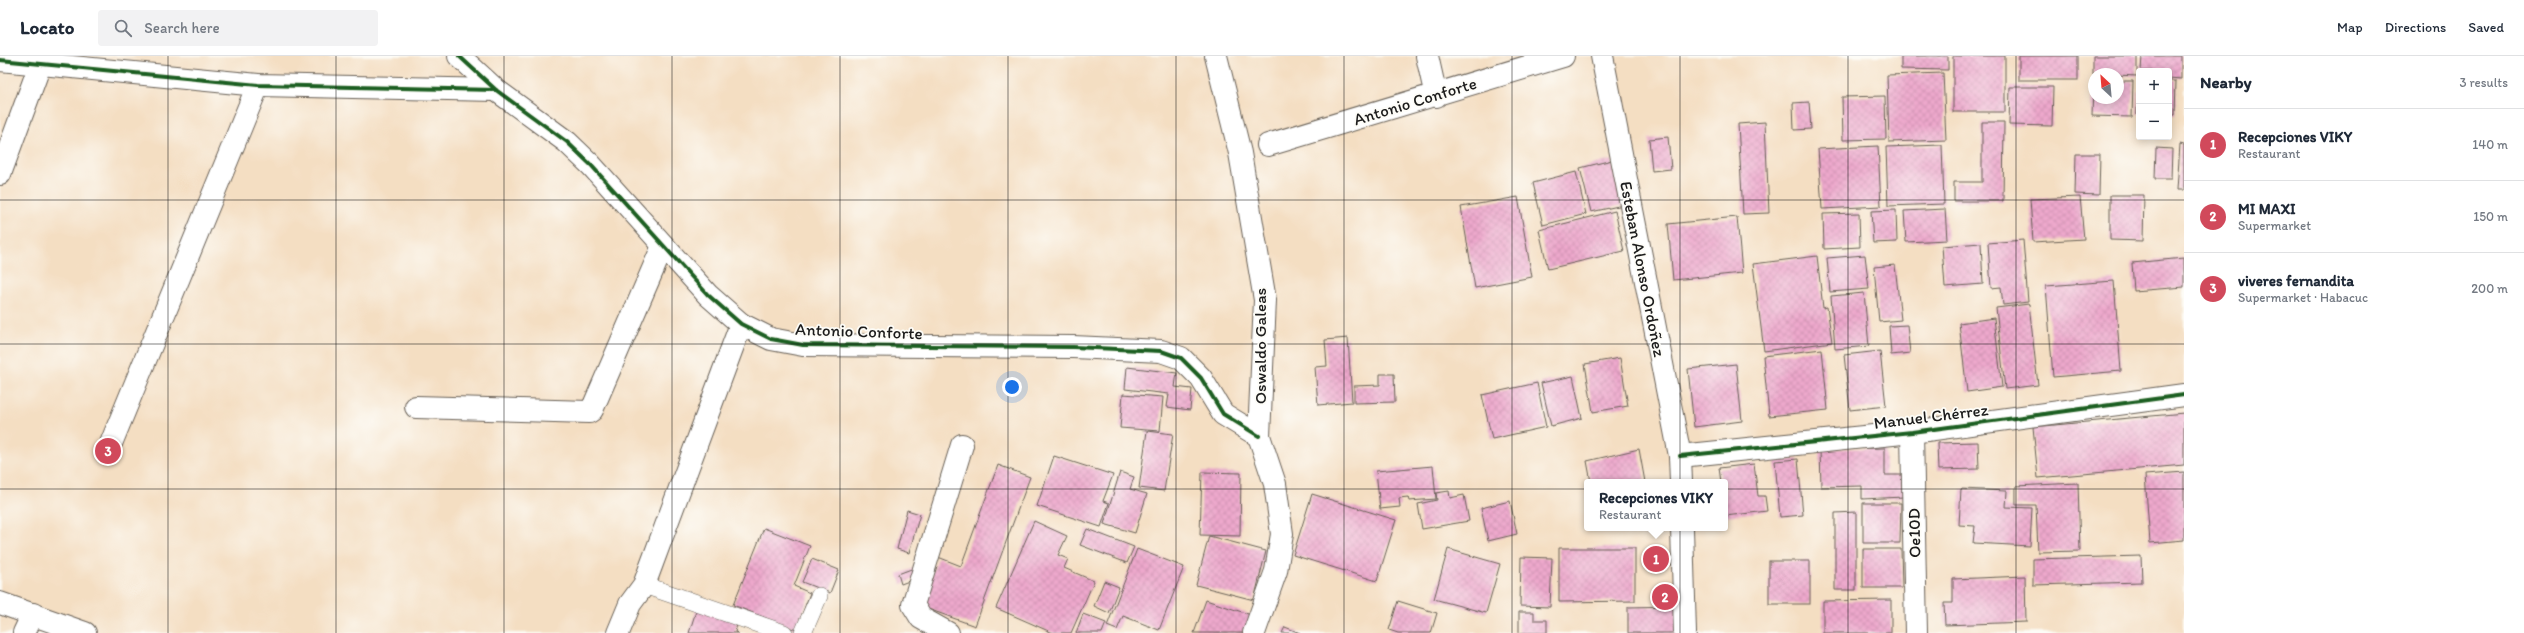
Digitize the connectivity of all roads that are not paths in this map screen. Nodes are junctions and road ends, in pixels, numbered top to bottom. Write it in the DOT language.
graph roads {
  1 [pos="459,56"];
  2 [pos="1216,56"];
  3 [pos="1427,56"];
  4 [pos="1563,56"];
  5 [pos="1602,56"];
  6 [pos="0,60"];
  7 [pos="41,62"];
  8 [pos="258,85"];
  9 [pos="496,90"];
  10 [pos="1436,96"];
  11 [pos="1268,146"];
  12 [pos="0,174"];
  13 [pos="663,246"];
  14 [pos="740,324"];
  15 [pos="2184,395"];
  16 [pos="416,407"];
  17 [pos="1912,432"];
  18 [pos="1259,436"];
  19 [pos="112,441"];
  20 [pos="962,445"];
  21 [pos="1680,456"];
  22 [pos="1681,479"];
  23 [pos="1682,531"];
  24 [pos="644,584"];
  25 [pos="819,596"];
  26 [pos="0,603"];
  27 [pos="28,623"];
  28 [pos="85,633"];
  29 [pos="618,633"];
  30 [pos="784,633"];
  31 [pos="803,633"];
  32 [pos="948,633"];
  33 [pos="1254,633"];
  34 [pos="1685,633"];
  35 [pos="1916,633"];
  1 -- 9 [label="street, Antonio Conforte"];
  2 -- 18 [label="street, Oswaldo Galeas"];
  3 -- 10 [label="street"];
  4 -- 10 [label="street, Antonio Conforte"];
  5 -- 21 [label="street, Esteban Alonso Ordoñez"];
  6 -- 7 [label="street"];
  7 -- 8 [label="street"];
  7 -- 12 [label="street"];
  8 -- 9 [label="street"];
  8 -- 19 [label="street"];
  9 -- 13 [label="street, Antonio Conforte"];
  10 -- 11 [label="street, Antonio Conforte"];
  13 -- 14 [label="street, Antonio Conforte"];
  13 -- 16 [label="street"];
  14 -- 18 [label="street, Antonio Conforte"];
  14 -- 24 [label="street"];
  15 -- 17 [label="street, Manuel Chérrez"];
  17 -- 21 [label="street, Manuel Chérrez"];
  17 -- 35 [label="street, Oe10D"];
  18 -- 33 [label="street, Oswaldo Galeas"];
  20 -- 32 [label="street"];
  21 -- 22 [label="street, Esteban Alonso Ordoñez"];
  23 -- 34 [label="street"];
  24 -- 29 [label="street"];
  24 -- 30 [label="lane"];
  25 -- 31 [label="lane"];
  26 -- 27 [label="street"];
  27 -- 28 [label="street"];
}
